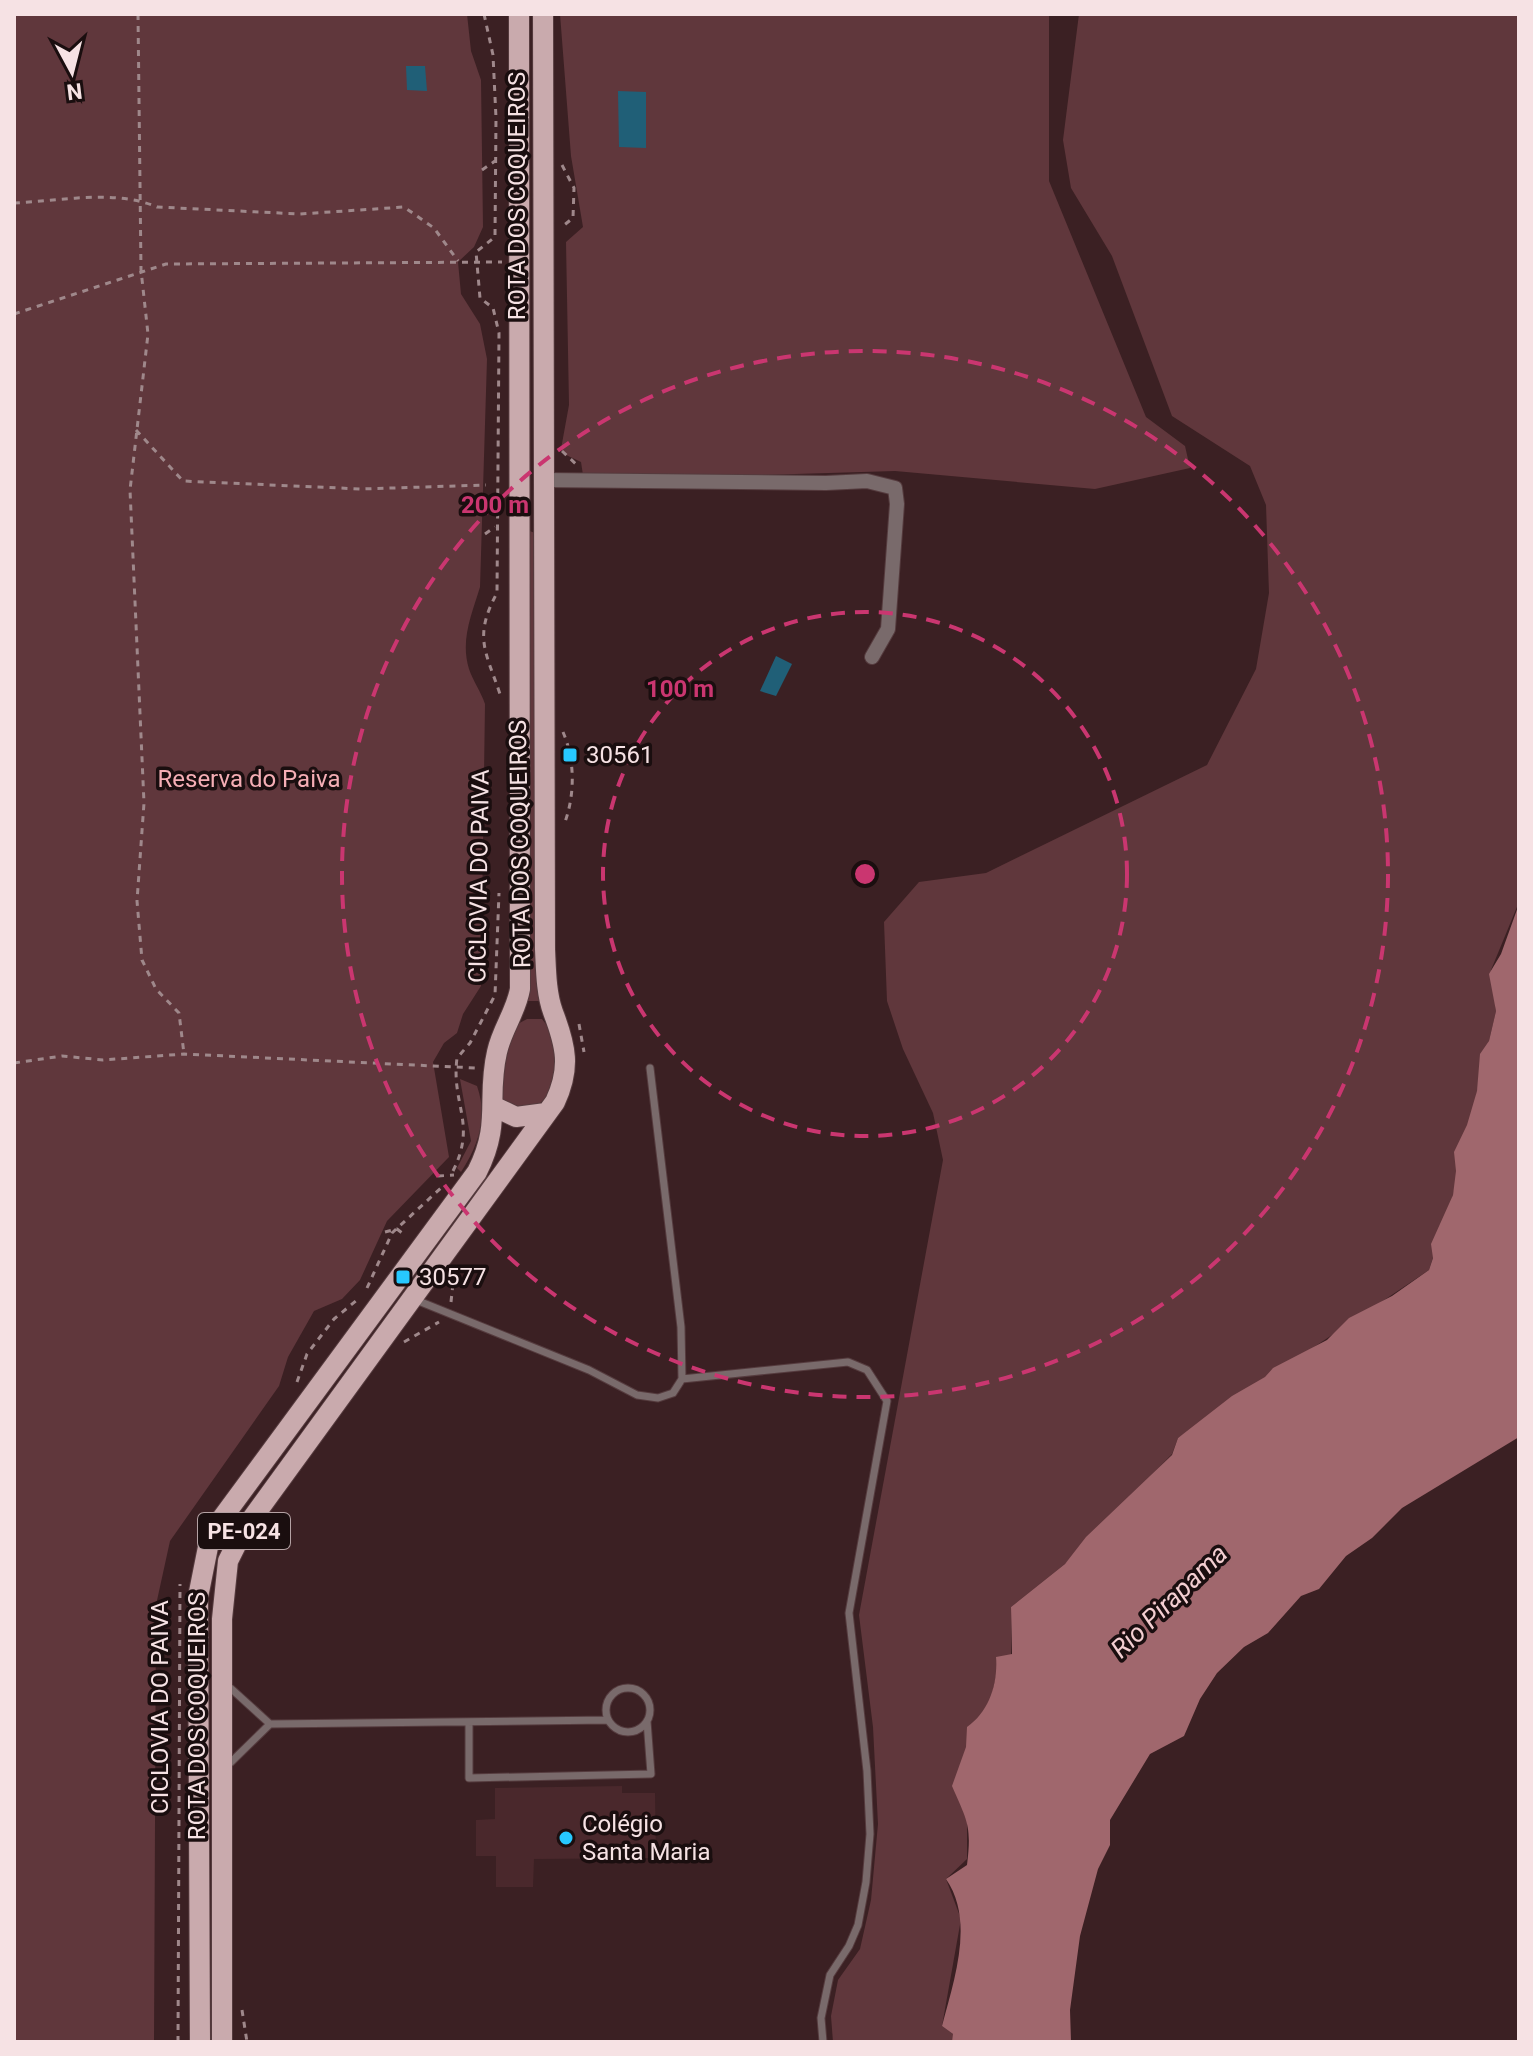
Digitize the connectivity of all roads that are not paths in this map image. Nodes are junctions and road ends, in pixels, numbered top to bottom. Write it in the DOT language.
graph roads {
  1 [pos="519,14"];
  2 [pos="543,14"];
  3 [pos="544,480"];
  4 [pos="872,657"];
  5 [pos="568,1021"];
  6 [pos="506,1023"];
  7 [pos="650,1068"];
  8 [pos="495,1107"];
  9 [pos="546,1113"];
  10 [pos="414,1299"];
  11 [pos="682,1379"];
  12 [pos="221,1680"];
  13 [pos="608,1720"];
  14 [pos="647,1721"];
  15 [pos="469,1722"];
  16 [pos="270,1724"];
  17 [pos="222,1771"];
  18 [pos="200,2042"];
  19 [pos="222,2042"];
  20 [pos="823,2042"];
  1 -- 6 [label="main road, ROTA DOS COQUEIROS / PE-024"];
  2 -- 3 [label="main road, ROTA DOS COQUEIROS / PE-024"];
  3 -- 4 [label="street"];
  3 -- 5 [label="main road, ROTA DOS COQUEIROS / PE-024"];
  5 -- 6 [label="main road"];
  5 -- 9 [label="main road, ROTA DOS COQUEIROS / PE-024"];
  6 -- 8 [label="main road, ROTA DOS COQUEIROS / PE-024"];
  7 -- 11 [label="lane"];
  8 -- 9 [label="main road"];
  8 -- 18 [label="main road, ROTA DOS COQUEIROS / PE-024"];
  9 -- 10 [label="main road, ROTA DOS COQUEIROS / PE-024"];
  10 -- 11 [label="lane"];
  10 -- 12 [label="main road, ROTA DOS COQUEIROS / PE-024"];
  11 -- 20 [label="lane"];
  12 -- 16 [label="lane"];
  12 -- 17 [label="main road, ROTA DOS COQUEIROS / PE-024"];
  13 -- 14 [label="lane"];
  13 -- 14 [label="lane"];
  13 -- 15 [label="lane"];
  14 -- 15 [label="lane"];
  15 -- 16 [label="lane"];
  16 -- 17 [label="lane"];
  17 -- 19 [label="main road, ROTA DOS COQUEIROS / PE-024"];
}
